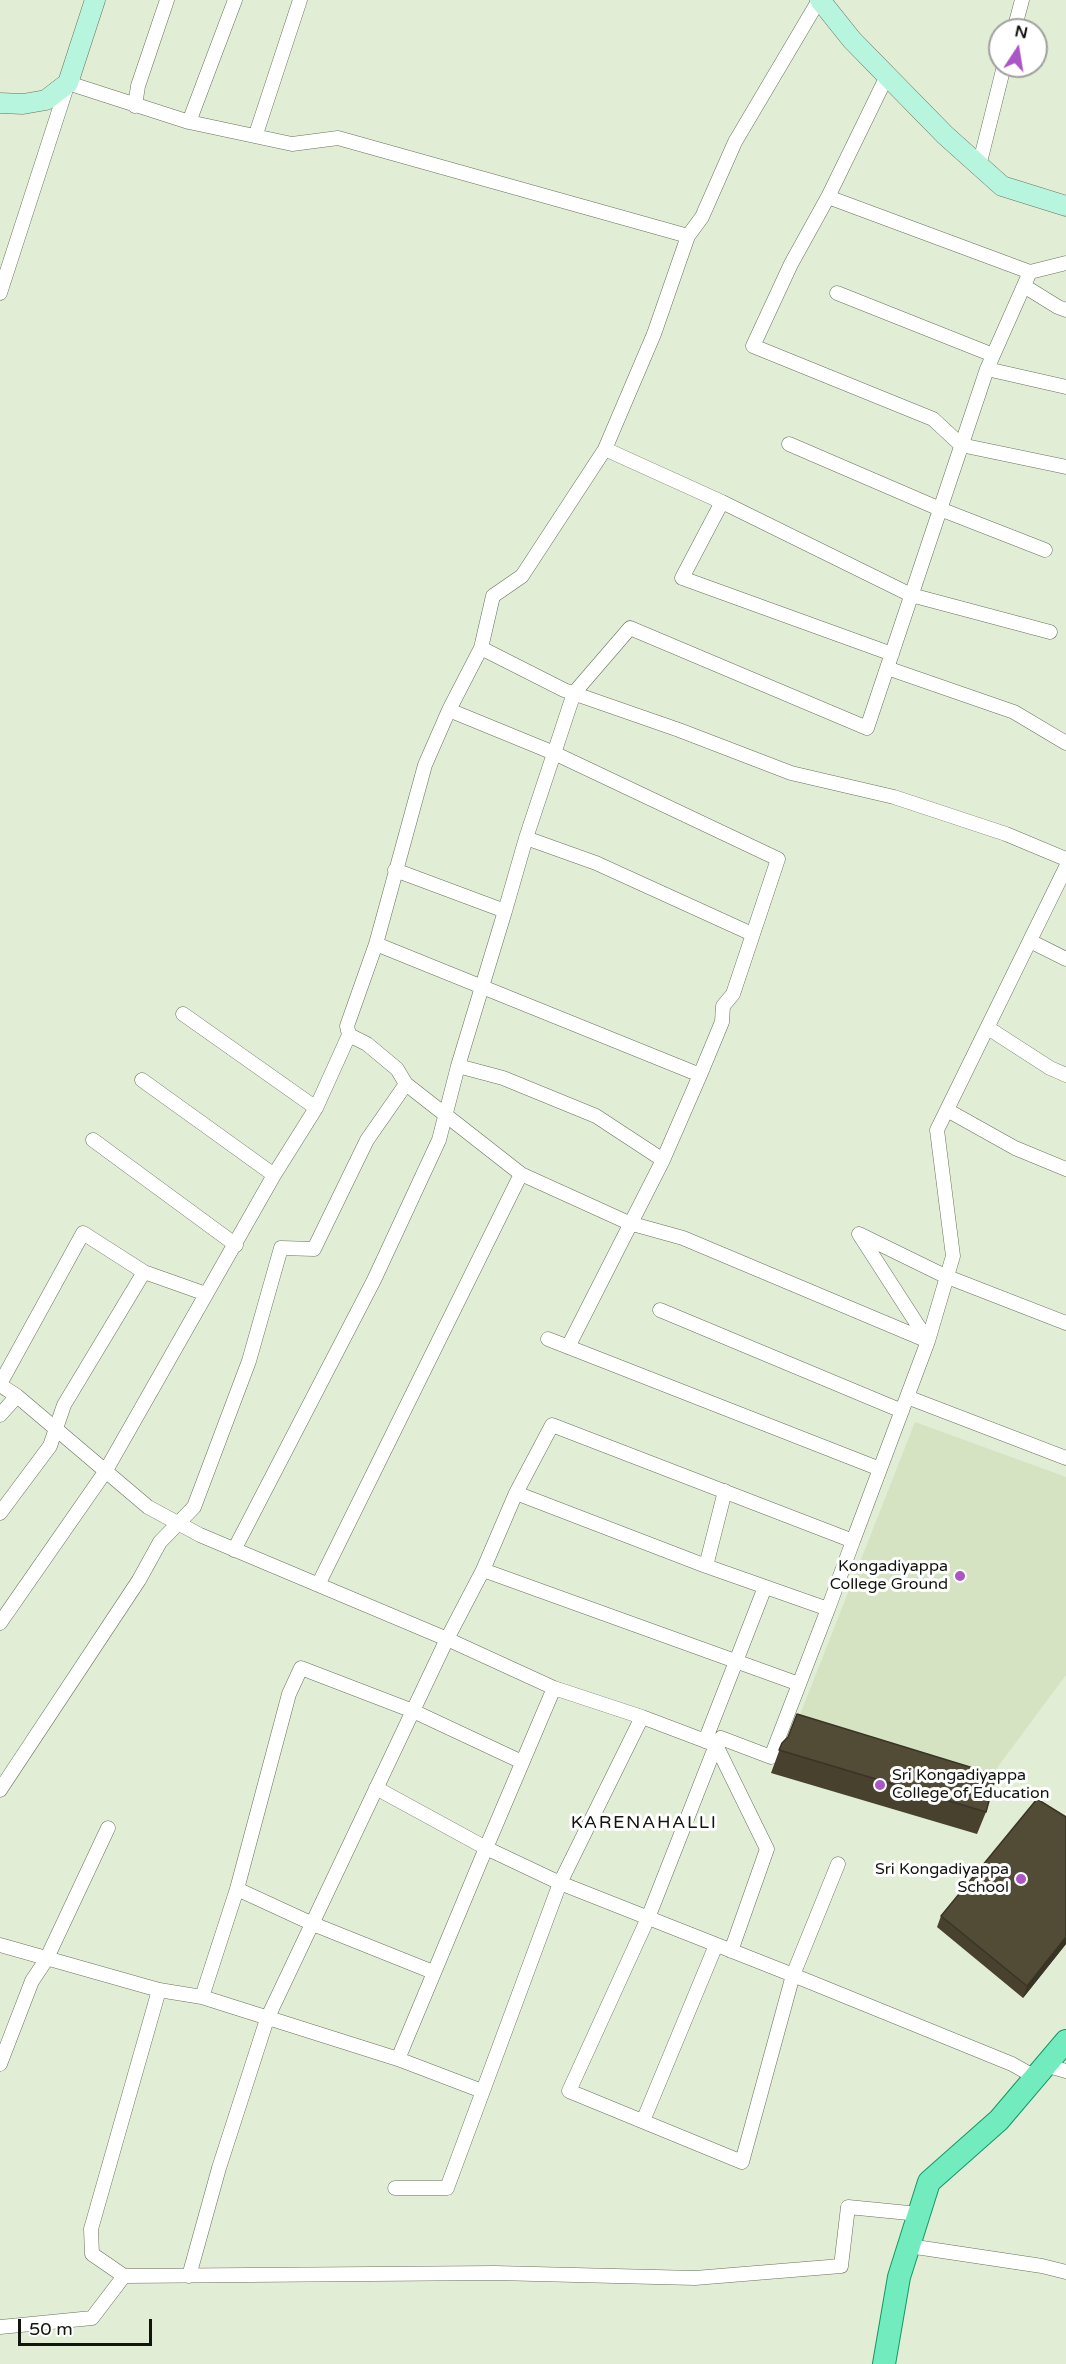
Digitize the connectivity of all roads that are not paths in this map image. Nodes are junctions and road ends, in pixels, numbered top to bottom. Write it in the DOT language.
graph roads {
  1 [pos="95,0"];
  2 [pos="167,0"];
  3 [pos="235,0"];
  4 [pos="300,0"];
  5 [pos="820,0"];
  6 [pos="1022,0"];
  7 [pos="1017,18"];
  8 [pos="887,76"];
  9 [pos="1001,78"];
  10 [pos="68,83"];
  11 [pos="0,103"];
  12 [pos="135,106"];
  13 [pos="189,122"];
  14 [pos="256,134"];
  15 [pos="979,165"];
  16 [pos="828,197"];
  17 [pos="1066,206"];
  18 [pos="688,236"];
  19 [pos="1066,263"];
  20 [pos="1030,272"];
  21 [pos="1024,286"];
  22 [pos="0,292"];
  23 [pos="837,293"];
  24 [pos="1066,309"];
  25 [pos="993,356"];
  26 [pos="987,369"];
  27 [pos="1066,387"];
  28 [pos="789,444"];
  29 [pos="962,445"];
  30 [pos="605,448"];
  31 [pos="1066,466"];
  32 [pos="722,502"];
  33 [pos="940,509"];
  34 [pos="1045,550"];
  35 [pos="911,595"];
  36 [pos="1050,632"];
  37 [pos="481,648"];
  38 [pos="892,654"];
  39 [pos="887,668"];
  40 [pos="574,693"];
  41 [pos="449,710"];
  42 [pos="1066,743"];
  43 [pos="554,753"];
  44 [pos="526,838"];
  45 [pos="1066,859"];
  46 [pos="1066,867"];
  47 [pos="394,870"];
  48 [pos="505,911"];
  49 [pos="752,934"];
  50 [pos="1030,941"];
  51 [pos="376,944"];
  52 [pos="1066,959"];
  53 [pos="483,986"];
  54 [pos="183,1014"];
  55 [pos="988,1028"];
  56 [pos="349,1035"];
  57 [pos="458,1066"];
  58 [pos="700,1075"];
  59 [pos="1066,1075"];
  60 [pos="142,1080"];
  61 [pos="406,1084"];
  62 [pos="316,1108"];
  63 [pos="947,1110"];
  64 [pos="444,1114"];
  65 [pos="93,1140"];
  66 [pos="663,1160"];
  67 [pos="1066,1169"];
  68 [pos="521,1174"];
  69 [pos="274,1176"];
  70 [pos="629,1223"];
  71 [pos="236,1245"];
  72 [pos="144,1272"];
  73 [pos="945,1276"];
  74 [pos="206,1294"];
  75 [pos="660,1310"];
  76 [pos="1066,1323"];
  77 [pos="548,1340"];
  78 [pos="928,1341"];
  79 [pos="568,1347"];
  80 [pos="0,1385"];
  81 [pos="17,1396"];
  82 [pos="907,1397"];
  83 [pos="902,1411"];
  84 [pos="0,1415"];
  85 [pos="56,1427"];
  86 [pos="1066,1458"];
  87 [pos="880,1469"];
  88 [pos="105,1472"];
  89 [pos="725,1491"];
  90 [pos="516,1493"];
  91 [pos="0,1513"];
  92 [pos="178,1523"];
  93 [pos="853,1541"];
  94 [pos="234,1550"];
  95 [pos="706,1566"];
  96 [pos="483,1570"];
  97 [pos="319,1583"];
  98 [pos="765,1587"];
  99 [pos="828,1609"];
  100 [pos="0,1623"];
  101 [pos="447,1639"];
  102 [pos="736,1661"];
  103 [pos="799,1684"];
  104 [pos="554,1688"];
  105 [pos="413,1711"];
  106 [pos="642,1717"];
  107 [pos="710,1743"];
  108 [pos="522,1762"];
  109 [pos="376,1788"];
  110 [pos="0,1790"];
  111 [pos="108,1828"];
  112 [pos="486,1848"];
  113 [pos="838,1864"];
  114 [pos="560,1883"];
  115 [pos="237,1889"];
  116 [pos="648,1918"];
  117 [pos="313,1924"];
  118 [pos="0,1945"];
  119 [pos="716,1945"];
  120 [pos="731,1951"];
  121 [pos="46,1960"];
  122 [pos="433,1972"];
  123 [pos="793,1975"];
  124 [pos="159,1990"];
  125 [pos="202,1997"];
  126 [pos="267,2019"];
  127 [pos="1066,2041"];
  128 [pos="398,2059"];
  129 [pos="0,2064"];
  130 [pos="1049,2071"];
  131 [pos="482,2091"];
  132 [pos="643,2121"];
  133 [pos="395,2188"];
  134 [pos="919,2214"];
  135 [pos="909,2246"];
  136 [pos="1066,2272"];
  137 [pos="124,2276"];
  138 [pos="189,2276"];
  139 [pos="0,2327"];
  140 [pos="884,2364"];
  1 -- 10 [label="street"];
  2 -- 12 [label="street"];
  3 -- 13 [label="street"];
  4 -- 14 [label="street"];
  5 -- 8 [label="street"];
  5 -- 18 [label="street"];
  6 -- 7 [label="street"];
  8 -- 15 [label="street"];
  8 -- 16 [label="street"];
  9 -- 15 [label="street"];
  10 -- 11 [label="street"];
  10 -- 12 [label="street"];
  10 -- 22 [label="street"];
  12 -- 13 [label="street"];
  13 -- 14 [label="street"];
  14 -- 18 [label="street"];
  15 -- 17 [label="street"];
  16 -- 20 [label="street"];
  16 -- 29 [label="street"];
  18 -- 30 [label="street"];
  19 -- 20 [label="street"];
  20 -- 21 [label="street"];
  21 -- 24 [label="street"];
  21 -- 25 [label="street"];
  23 -- 25 [label="street"];
  25 -- 26 [label="street"];
  26 -- 27 [label="street"];
  26 -- 29 [label="street"];
  28 -- 33 [label="street"];
  29 -- 31 [label="street"];
  29 -- 33 [label="street"];
  30 -- 32 [label="street"];
  30 -- 37 [label="street"];
  32 -- 35 [label="street"];
  32 -- 38 [label="street"];
  33 -- 34 [label="street"];
  33 -- 35 [label="street"];
  35 -- 36 [label="street"];
  35 -- 38 [label="street"];
  37 -- 40 [label="street"];
  37 -- 41 [label="street"];
  38 -- 39 [label="street"];
  39 -- 40 [label="street"];
  39 -- 42 [label="street"];
  40 -- 43 [label="street"];
  40 -- 45 [label="street"];
  41 -- 43 [label="street"];
  41 -- 47 [label="street"];
  43 -- 44 [label="street"];
  43 -- 49 [label="street"];
  44 -- 48 [label="street"];
  44 -- 49 [label="street"];
  46 -- 50 [label="street"];
  47 -- 48 [label="street"];
  47 -- 51 [label="street"];
  48 -- 53 [label="street"];
  49 -- 58 [label="street"];
  50 -- 52 [label="street"];
  50 -- 55 [label="street"];
  51 -- 53 [label="street"];
  51 -- 56 [label="street"];
  53 -- 57 [label="street"];
  53 -- 58 [label="street"];
  54 -- 62 [label="street"];
  55 -- 59 [label="street"];
  55 -- 63 [label="street"];
  56 -- 61 [label="street"];
  56 -- 62 [label="street"];
  57 -- 64 [label="street"];
  57 -- 66 [label="street"];
  58 -- 66 [label="street"];
  60 -- 69 [label="street"];
  61 -- 64 [label="street"];
  61 -- 92 [label="street"];
  62 -- 69 [label="street"];
  63 -- 67 [label="street"];
  63 -- 73 [label="street"];
  64 -- 68 [label="street"];
  64 -- 94 [label="street"];
  65 -- 71 [label="street"];
  66 -- 70 [label="street"];
  68 -- 70 [label="street"];
  68 -- 97 [label="street"];
  69 -- 71 [label="street"];
  70 -- 78 [label="street"];
  70 -- 79 [label="street"];
  71 -- 74 [label="street"];
  72 -- 74 [label="street"];
  72 -- 80 [label="street"];
  72 -- 85 [label="street"];
  73 -- 76 [label="street"];
  73 -- 78 [label="street"];
  73 -- 78 [label="street"];
  74 -- 88 [label="street"];
  75 -- 83 [label="street"];
  77 -- 79 [label="street"];
  78 -- 82 [label="street"];
  79 -- 87 [label="street"];
  80 -- 81 [label="street"];
  81 -- 84 [label="street"];
  81 -- 85 [label="street"];
  82 -- 83 [label="street"];
  82 -- 86 [label="street"];
  83 -- 87 [label="street"];
  85 -- 88 [label="street"];
  85 -- 91 [label="street"];
  87 -- 93 [label="street"];
  88 -- 92 [label="street"];
  88 -- 100 [label="street"];
  89 -- 90 [label="street"];
  89 -- 93 [label="street"];
  89 -- 95 [label="street"];
  90 -- 95 [label="street"];
  90 -- 96 [label="street"];
  92 -- 94 [label="street"];
  92 -- 110 [label="street"];
  93 -- 99 [label="street"];
  94 -- 97 [label="street"];
  95 -- 98 [label="street"];
  96 -- 101 [label="street"];
  96 -- 102 [label="street"];
  97 -- 101 [label="street"];
  98 -- 99 [label="street"];
  98 -- 102 [label="street"];
  99 -- 103 [label="street"];
  101 -- 104 [label="street"];
  101 -- 105 [label="street"];
  102 -- 103 [label="street"];
  102 -- 107 [label="street"];
  103 -- 107 [label="street"];
  104 -- 106 [label="street"];
  104 -- 108 [label="street"];
  105 -- 108 [label="street"];
  105 -- 109 [label="street"];
  105 -- 115 [label="street"];
  106 -- 107 [label="street"];
  106 -- 114 [label="street"];
  107 -- 116 [label="street"];
  107 -- 120 [label="street"];
  108 -- 112 [label="street"];
  109 -- 112 [label="street"];
  109 -- 117 [label="street"];
  111 -- 121 [label="street"];
  112 -- 114 [label="street"];
  112 -- 122 [label="street"];
  113 -- 123 [label="street"];
  114 -- 116 [label="street"];
  114 -- 131 [label="street"];
  115 -- 117 [label="street"];
  115 -- 125 [label="street"];
  116 -- 119 [label="street"];
  116 -- 132 [label="street"];
  117 -- 122 [label="street"];
  117 -- 126 [label="street"];
  118 -- 121 [label="street"];
  119 -- 120 [label="street"];
  119 -- 132 [label="street"];
  120 -- 123 [label="street"];
  121 -- 124 [label="street"];
  121 -- 129 [label="street"];
  122 -- 128 [label="street"];
  123 -- 130 [label="street"];
  123 -- 132 [label="street"];
  124 -- 125 [label="street"];
  124 -- 137 [label="street"];
  125 -- 126 [label="street"];
  126 -- 128 [label="street"];
  126 -- 138 [label="street"];
  127 -- 130 [label="main road"];
  128 -- 131 [label="street"];
  130 -- 134 [label="main road"];
  131 -- 133 [label="street"];
  134 -- 135 [label="main road"];
  134 -- 138 [label="street"];
  135 -- 136 [label="street"];
  135 -- 140 [label="main road"];
  137 -- 138 [label="street"];
  137 -- 139 [label="street"];
}
